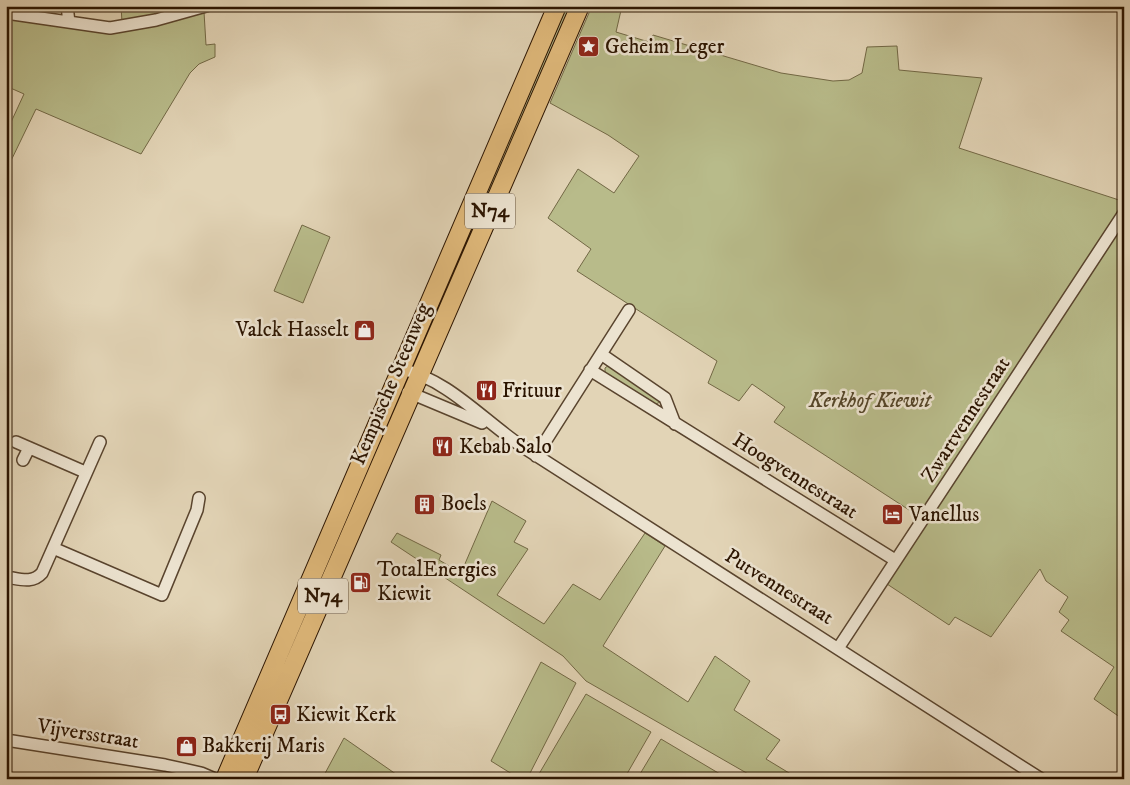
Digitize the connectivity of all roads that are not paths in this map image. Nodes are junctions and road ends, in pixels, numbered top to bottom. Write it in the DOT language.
graph roads {
  1 [pos="67,6"];
  2 [pos="206,6"];
  3 [pos="556,6"];
  4 [pos="580,6"];
  5 [pos="6,13"];
  6 [pos="69,22"];
  7 [pos="1124,213"];
  8 [pos="629,310"];
  9 [pos="601,354"];
  10 [pos="590,370"];
  11 [pos="420,373"];
  12 [pos="398,375"];
  13 [pos="410,394"];
  14 [pos="675,424"];
  15 [pos="496,429"];
  16 [pos="16,442"];
  17 [pos="100,442"];
  18 [pos="28,448"];
  19 [pos="536,456"];
  20 [pos="23,460"];
  21 [pos="85,472"];
  22 [pos="199,498"];
  23 [pos="53,548"];
  24 [pos="895,560"];
  25 [pos="6,577"];
  26 [pos="839,647"];
  27 [pos="6,740"];
  28 [pos="165,765"];
  29 [pos="187,779"];
  30 [pos="215,779"];
  31 [pos="224,779"];
  32 [pos="244,779"];
  33 [pos="1041,779"];
  1 -- 6 [label="street"];
  2 -- 6 [label="street"];
  3 -- 12 [label="main road, Kempische Steenweg / N74"];
  4 -- 11 [label="main road, Kempische Steenweg / N74"];
  5 -- 6 [label="street"];
  7 -- 24 [label="street, Zwartvennestraat"];
  8 -- 9 [label="street"];
  9 -- 10 [label="street"];
  9 -- 14 [label="street"];
  10 -- 14 [label="street, Hoogvennestraat"];
  10 -- 19 [label="street"];
  11 -- 12 [label="street, Putvennestraat"];
  11 -- 13 [label="main road, Kempische Steenweg / N74"];
  11 -- 15 [label="street, Putvennestraat"];
  12 -- 13 [label="street, Putvennestraat"];
  12 -- 31 [label="main road, Kempische Steenweg / N74"];
  13 -- 15 [label="street, Putvennestraat"];
  13 -- 32 [label="main road, Kempische Steenweg / N74"];
  14 -- 24 [label="street, Hoogvennestraat"];
  15 -- 19 [label="street, Putvennestraat"];
  16 -- 18 [label="street"];
  17 -- 21 [label="street"];
  18 -- 20 [label="street"];
  18 -- 21 [label="street"];
  19 -- 26 [label="street, Putvennestraat"];
  21 -- 23 [label="street"];
  22 -- 23 [label="street"];
  23 -- 25 [label="street"];
  24 -- 26 [label="street, Zwartvennestraat"];
  26 -- 33 [label="street, Putvennestraat"];
  27 -- 28 [label="street, Vijversstraat"];
  28 -- 29 [label="street, Vijversstraat"];
  28 -- 30 [label="street, Vijversstraat"];
}
